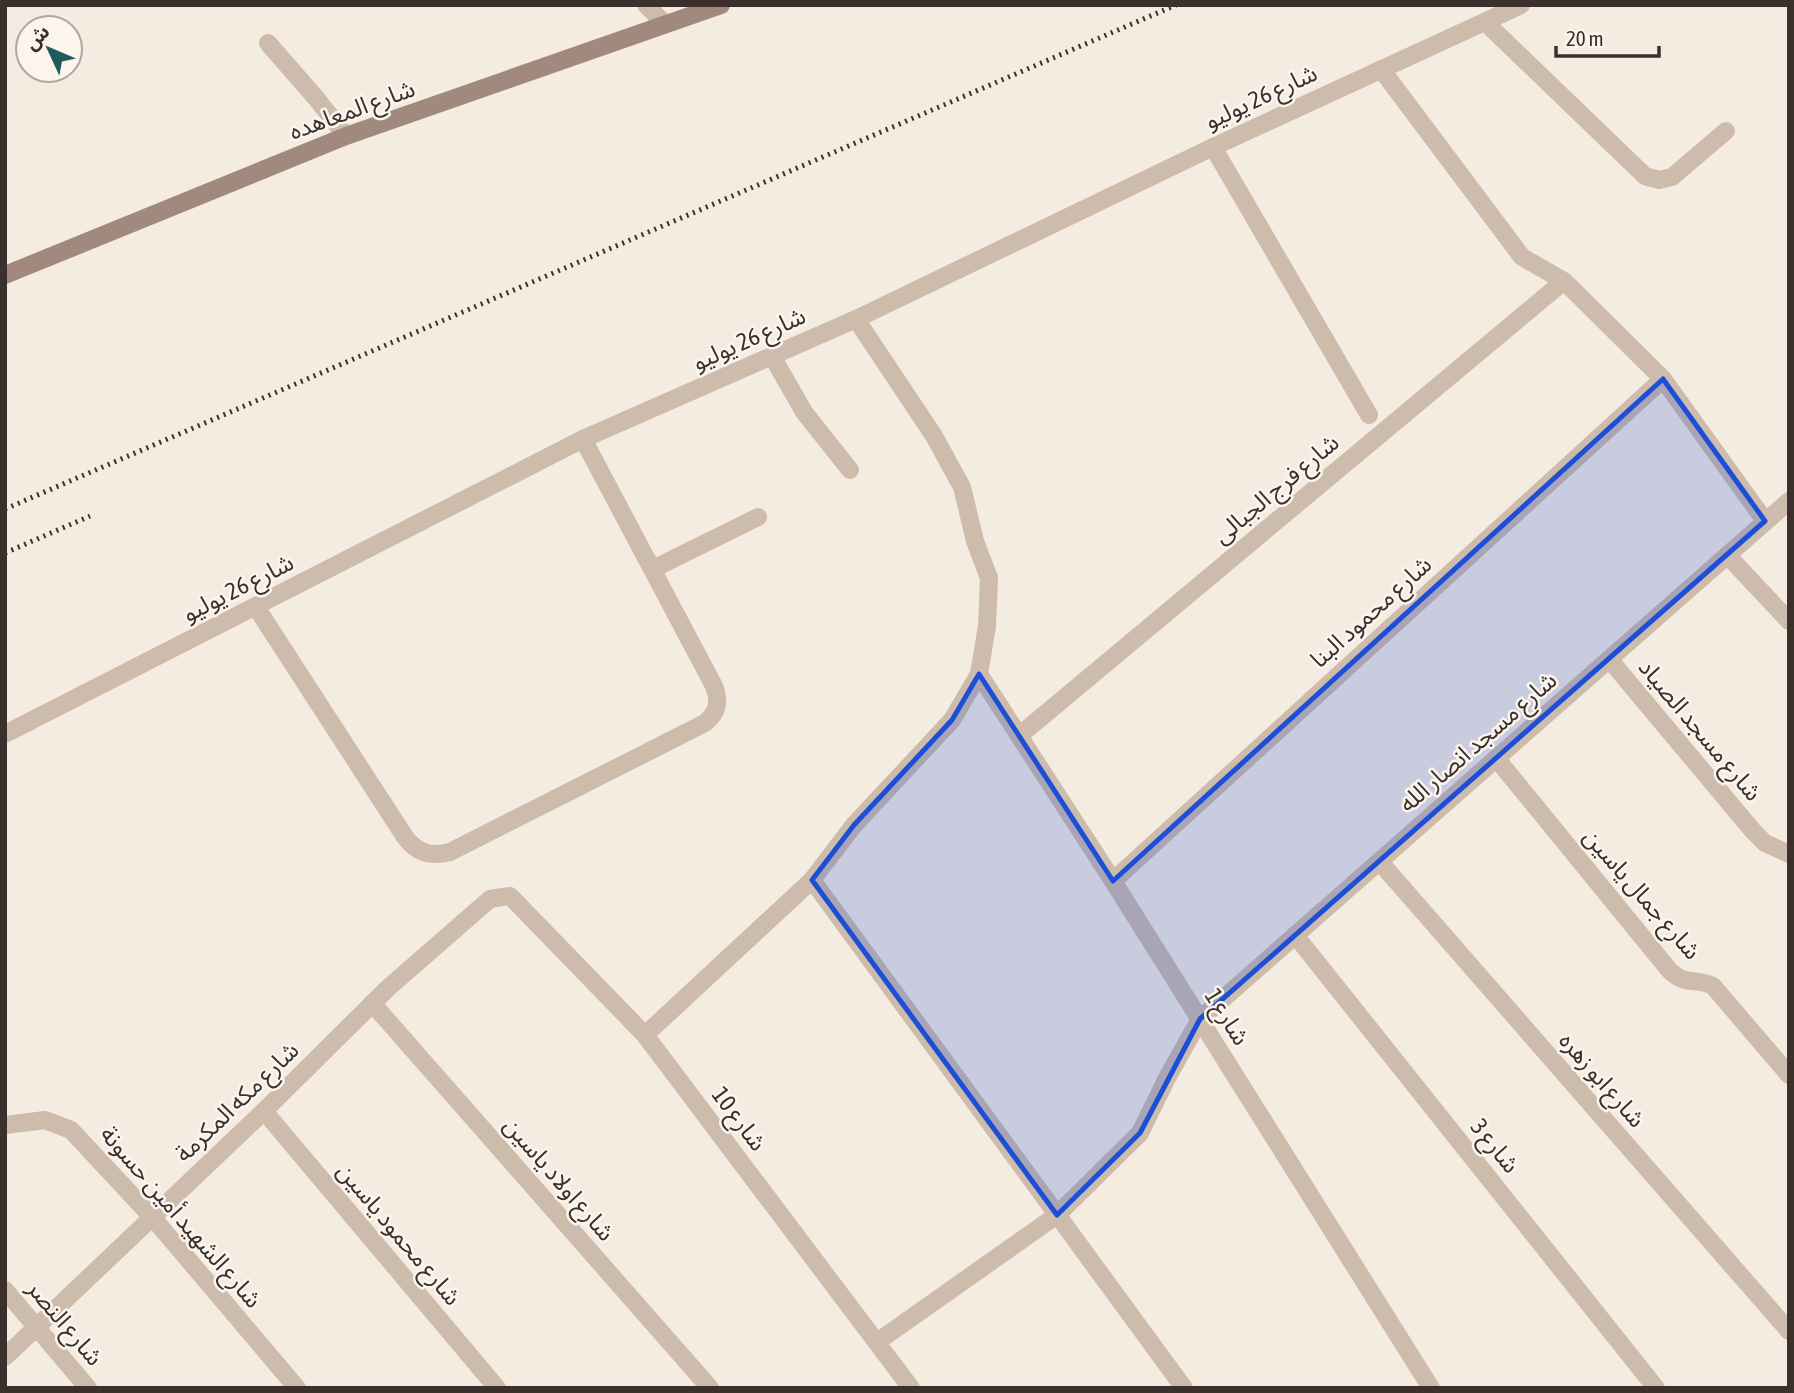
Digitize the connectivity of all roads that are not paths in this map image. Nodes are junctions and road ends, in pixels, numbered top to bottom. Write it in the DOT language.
graph roads {
  1 [pos="646,5"];
  2 [pos="721,5"];
  3 [pos="1521,5"];
  4 [pos="1485,22"];
  5 [pos="665,24"];
  6 [pos="268,43"];
  7 [pos="1381,69"];
  8 [pos="1726,131"];
  9 [pos="346,136"];
  10 [pos="1213,146"];
  11 [pos="5,275"];
  12 [pos="1564,281"];
  13 [pos="856,318"];
  14 [pos="772,356"];
  15 [pos="1663,379"];
  16 [pos="1369,415"];
  17 [pos="583,439"];
  18 [pos="850,470"];
  19 [pos="1789,500"];
  20 [pos="758,517"];
  21 [pos="1765,521"];
  22 [pos="1727,555"];
  23 [pos="653,569"];
  24 [pos="256,607"];
  25 [pos="1789,621"];
  26 [pos="1609,659"];
  27 [pos="979,674"];
  28 [pos="5,734"];
  29 [pos="1020,735"];
  30 [pos="1496,758"];
  31 [pos="1789,854"];
  32 [pos="1378,861"];
  33 [pos="812,880"];
  34 [pos="1112,881"];
  35 [pos="510,896"];
  36 [pos="1295,935"];
  37 [pos="372,1003"];
  38 [pos="1200,1019"];
  39 [pos="645,1035"];
  40 [pos="1789,1075"];
  41 [pos="264,1111"];
  42 [pos="5,1125"];
  43 [pos="1057,1215"];
  44 [pos="153,1218"];
  45 [pos="5,1290"];
  46 [pos="36,1328"];
  47 [pos="1789,1331"];
  48 [pos="877,1342"];
  49 [pos="5,1357"];
  50 [pos="88,1388"];
  51 [pos="298,1388"];
  52 [pos="497,1388"];
  53 [pos="710,1388"];
  54 [pos="911,1388"];
  55 [pos="1184,1388"];
  56 [pos="1431,1388"];
  57 [pos="1656,1388"];
  1 -- 5 [label="street"];
  2 -- 5 [label="main road, شارع المعاهده"];
  3 -- 4 [label="street, شارع 26 يوليو"];
  4 -- 7 [label="street, شارع 26 يوليو"];
  4 -- 8 [label="street"];
  5 -- 9 [label="main road, شارع المعاهده"];
  6 -- 9 [label="street"];
  7 -- 10 [label="street, شارع 26 يوليو"];
  7 -- 12 [label="street"];
  9 -- 11 [label="main road, شارع المعاهده"];
  10 -- 13 [label="street, شارع 26 يوليو"];
  10 -- 16 [label="street"];
  12 -- 15 [label="street"];
  12 -- 29 [label="street, شارع فرج الجبالى"];
  13 -- 14 [label="street, شارع 26 يوليو"];
  13 -- 27 [label="street"];
  14 -- 17 [label="street, شارع 26 يوليو"];
  14 -- 18 [label="street"];
  15 -- 21 [label="street"];
  15 -- 34 [label="street, شارع محمود البنا"];
  17 -- 23 [label="street"];
  17 -- 24 [label="street, شارع 26 يوليو"];
  19 -- 21 [label="street, شارع مسجد انصار الله"];
  20 -- 23 [label="street"];
  21 -- 22 [label="street, شارع مسجد انصار الله"];
  22 -- 25 [label="street"];
  22 -- 26 [label="street, شارع مسجد انصار الله"];
  23 -- 24 [label="street"];
  24 -- 28 [label="street, شارع 26 يوليو"];
  26 -- 30 [label="street, شارع مسجد انصار الله"];
  26 -- 31 [label="street, شارع مسجد الصياد"];
  27 -- 29 [label="street, شارع 1"];
  27 -- 33 [label="street"];
  29 -- 34 [label="street, شارع 1"];
  30 -- 32 [label="street, شارع مسجد انصار الله"];
  30 -- 40 [label="street, شارع جمال ياسين"];
  32 -- 36 [label="street, شارع مسجد انصار الله"];
  32 -- 47 [label="street, شارع ابو زهره"];
  33 -- 39 [label="street"];
  33 -- 43 [label="street"];
  34 -- 38 [label="street, شارع 1"];
  35 -- 37 [label="street, شارع مكه المكرمة"];
  35 -- 39 [label="street, شارع 10"];
  36 -- 38 [label="street, شارع مسجد انصار الله"];
  36 -- 57 [label="street, شارع 3"];
  37 -- 41 [label="street, شارع مكه المكرمة"];
  37 -- 53 [label="street, شارع اولاد ياسين"];
  38 -- 43 [label="street, شارع مسجد انصار الله"];
  38 -- 56 [label="street, شارع 1"];
  39 -- 48 [label="street, شارع 10"];
  41 -- 44 [label="street, شارع مكه المكرمة"];
  41 -- 52 [label="street, شارع محمود ياسين"];
  42 -- 44 [label="street, شارع الشهيد أمين حسونة"];
  43 -- 48 [label="street, شارع مسجد انصار الله"];
  43 -- 55 [label="street"];
  44 -- 46 [label="street, شارع مكه المكرمة"];
  44 -- 51 [label="street, شارع الشهيد أمين حسونة"];
  45 -- 46 [label="street, شارع النصر"];
  46 -- 49 [label="street, شارع مكه المكرمة"];
  46 -- 50 [label="street, شارع النصر"];
  48 -- 54 [label="street, شارع 10"];
}
